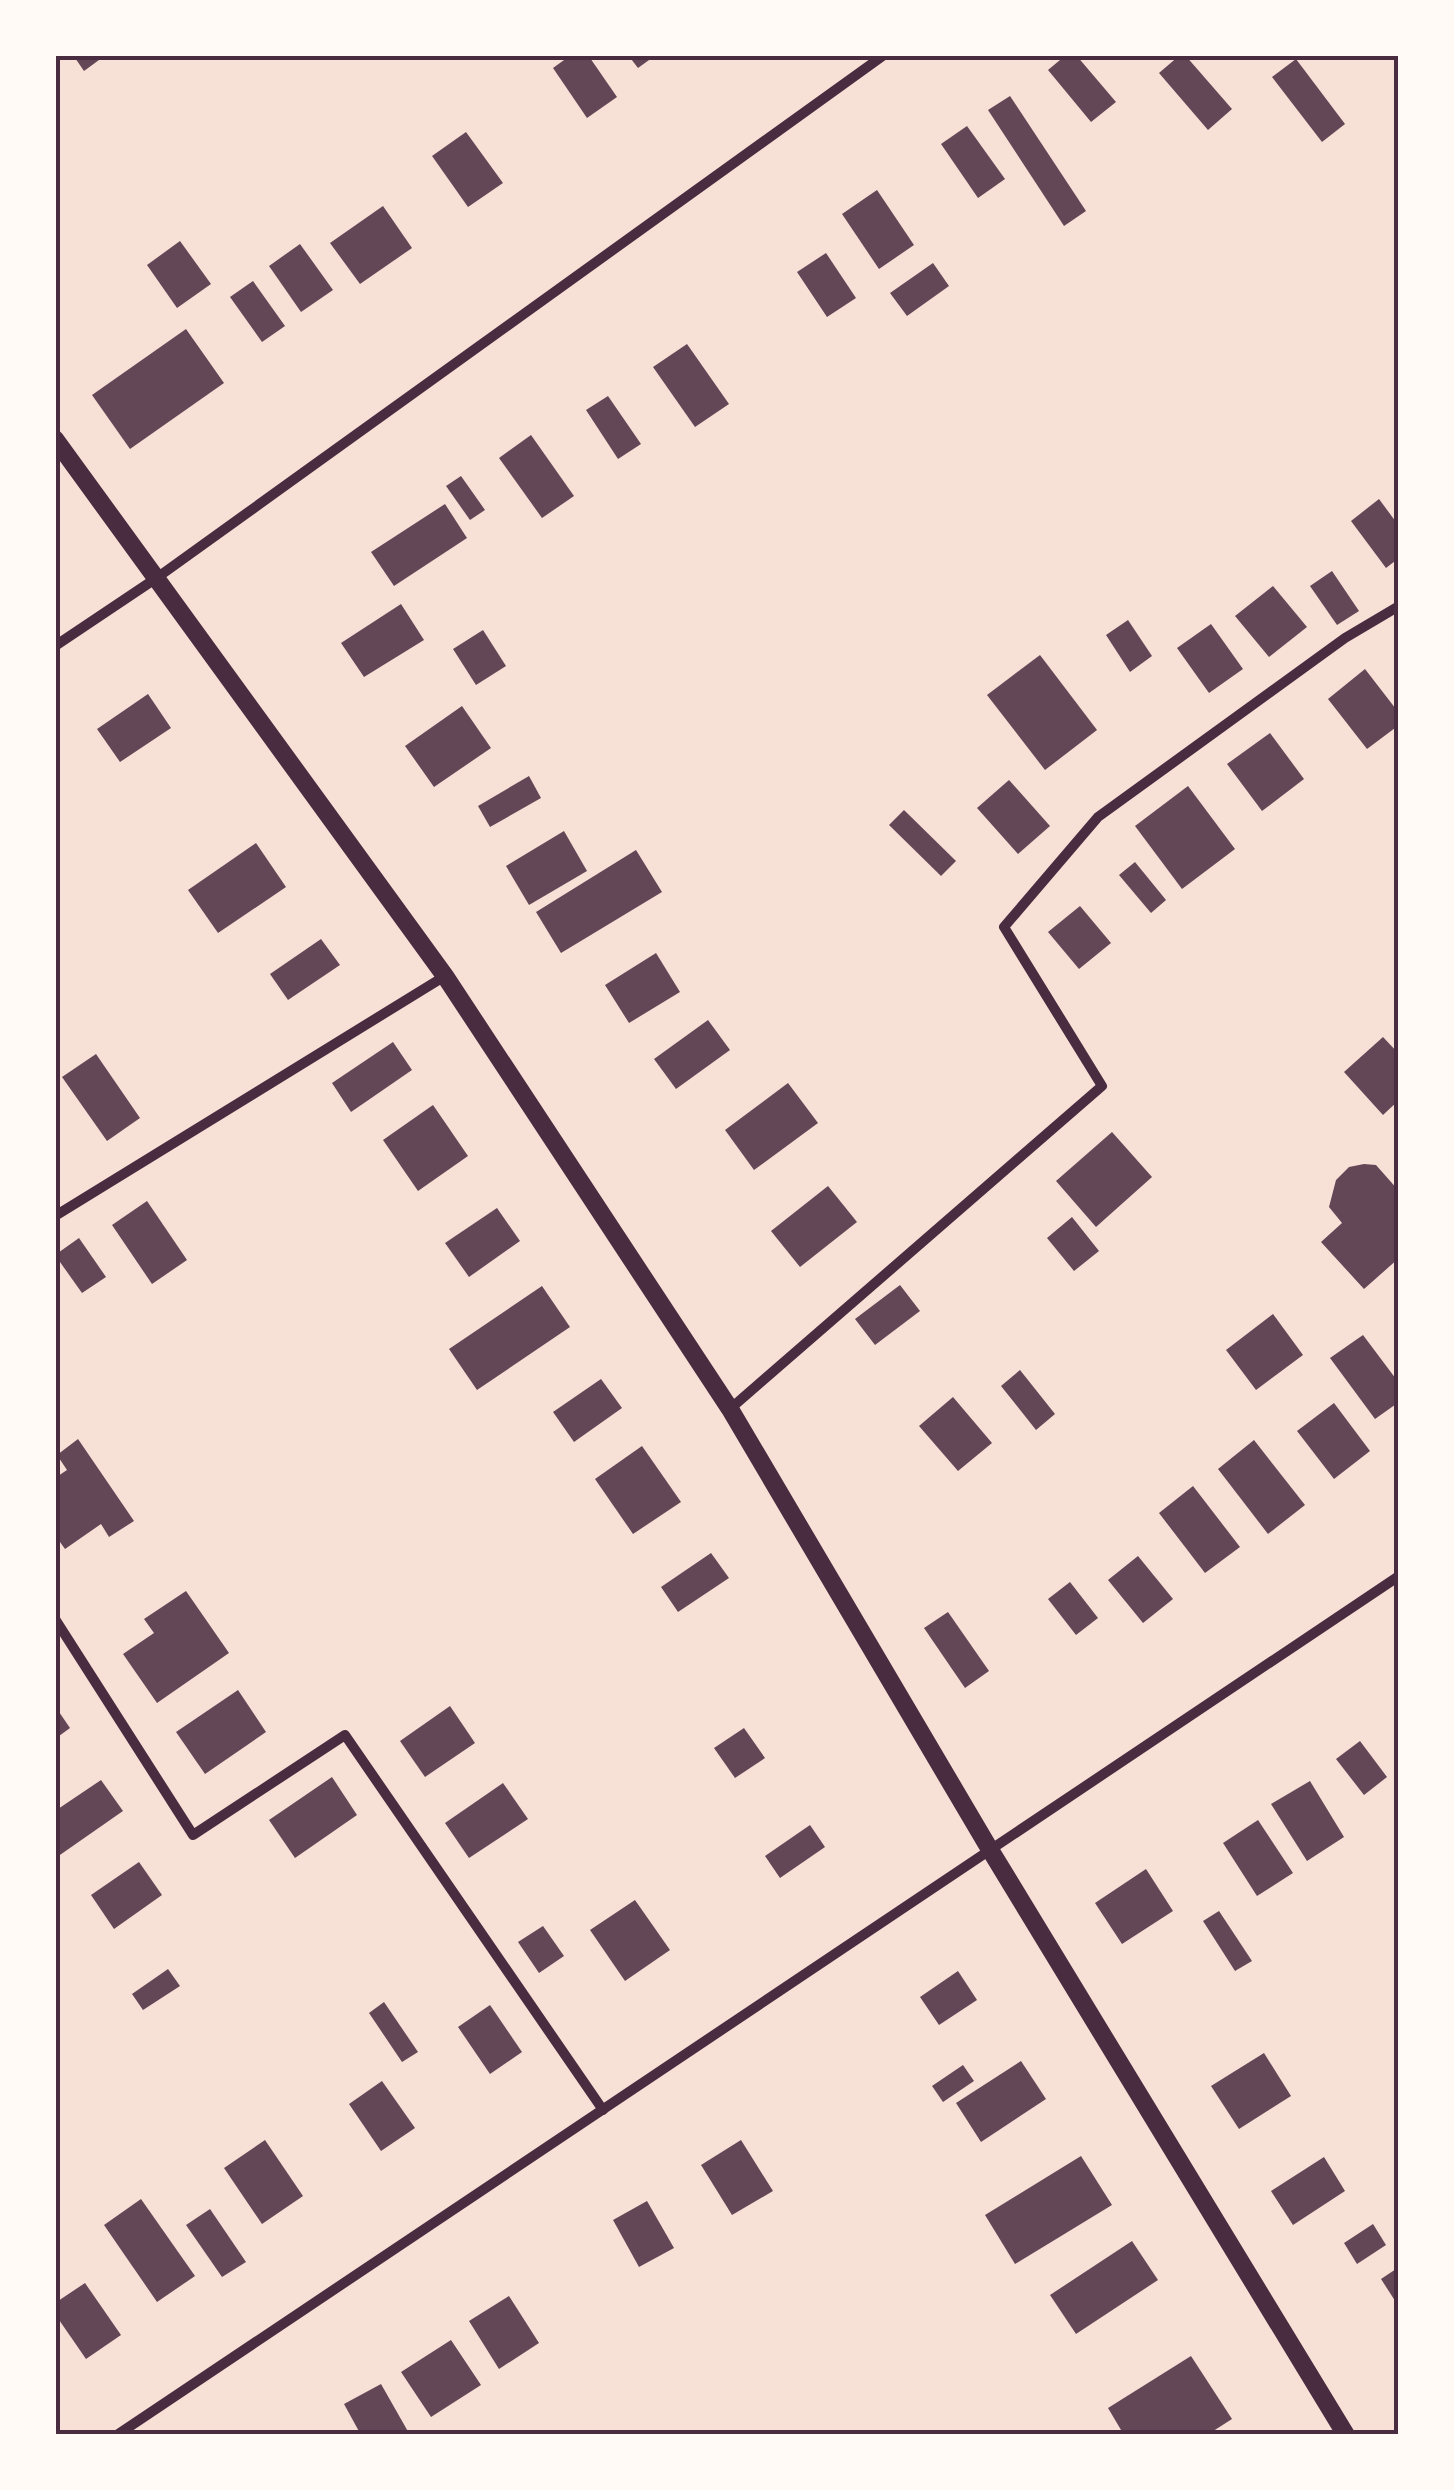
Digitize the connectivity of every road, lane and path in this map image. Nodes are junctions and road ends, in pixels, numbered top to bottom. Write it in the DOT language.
graph roads {
  1 [pos="884,55"];
  2 [pos="55,439"];
  3 [pos="158,577"];
  4 [pos="1399,606"];
  5 [pos="55,646"];
  6 [pos="445,976"];
  7 [pos="55,1216"];
  8 [pos="730,1409"];
  9 [pos="1399,1576"];
  10 [pos="55,1618"];
  11 [pos="989,1848"];
  12 [pos="603,2110"];
  13 [pos="117,2435"];
  14 [pos="1346,2435"];
  1 -- 3 [label="street"];
  2 -- 3 [label="street"];
  3 -- 5 [label="street"];
  3 -- 6 [label="street"];
  4 -- 8 [label="street"];
  6 -- 7 [label="street"];
  6 -- 8 [label="street"];
  8 -- 11 [label="street"];
  9 -- 11 [label="street"];
  10 -- 12 [label="street"];
  11 -- 12 [label="street"];
  11 -- 14 [label="street"];
  12 -- 13 [label="street"];
}
